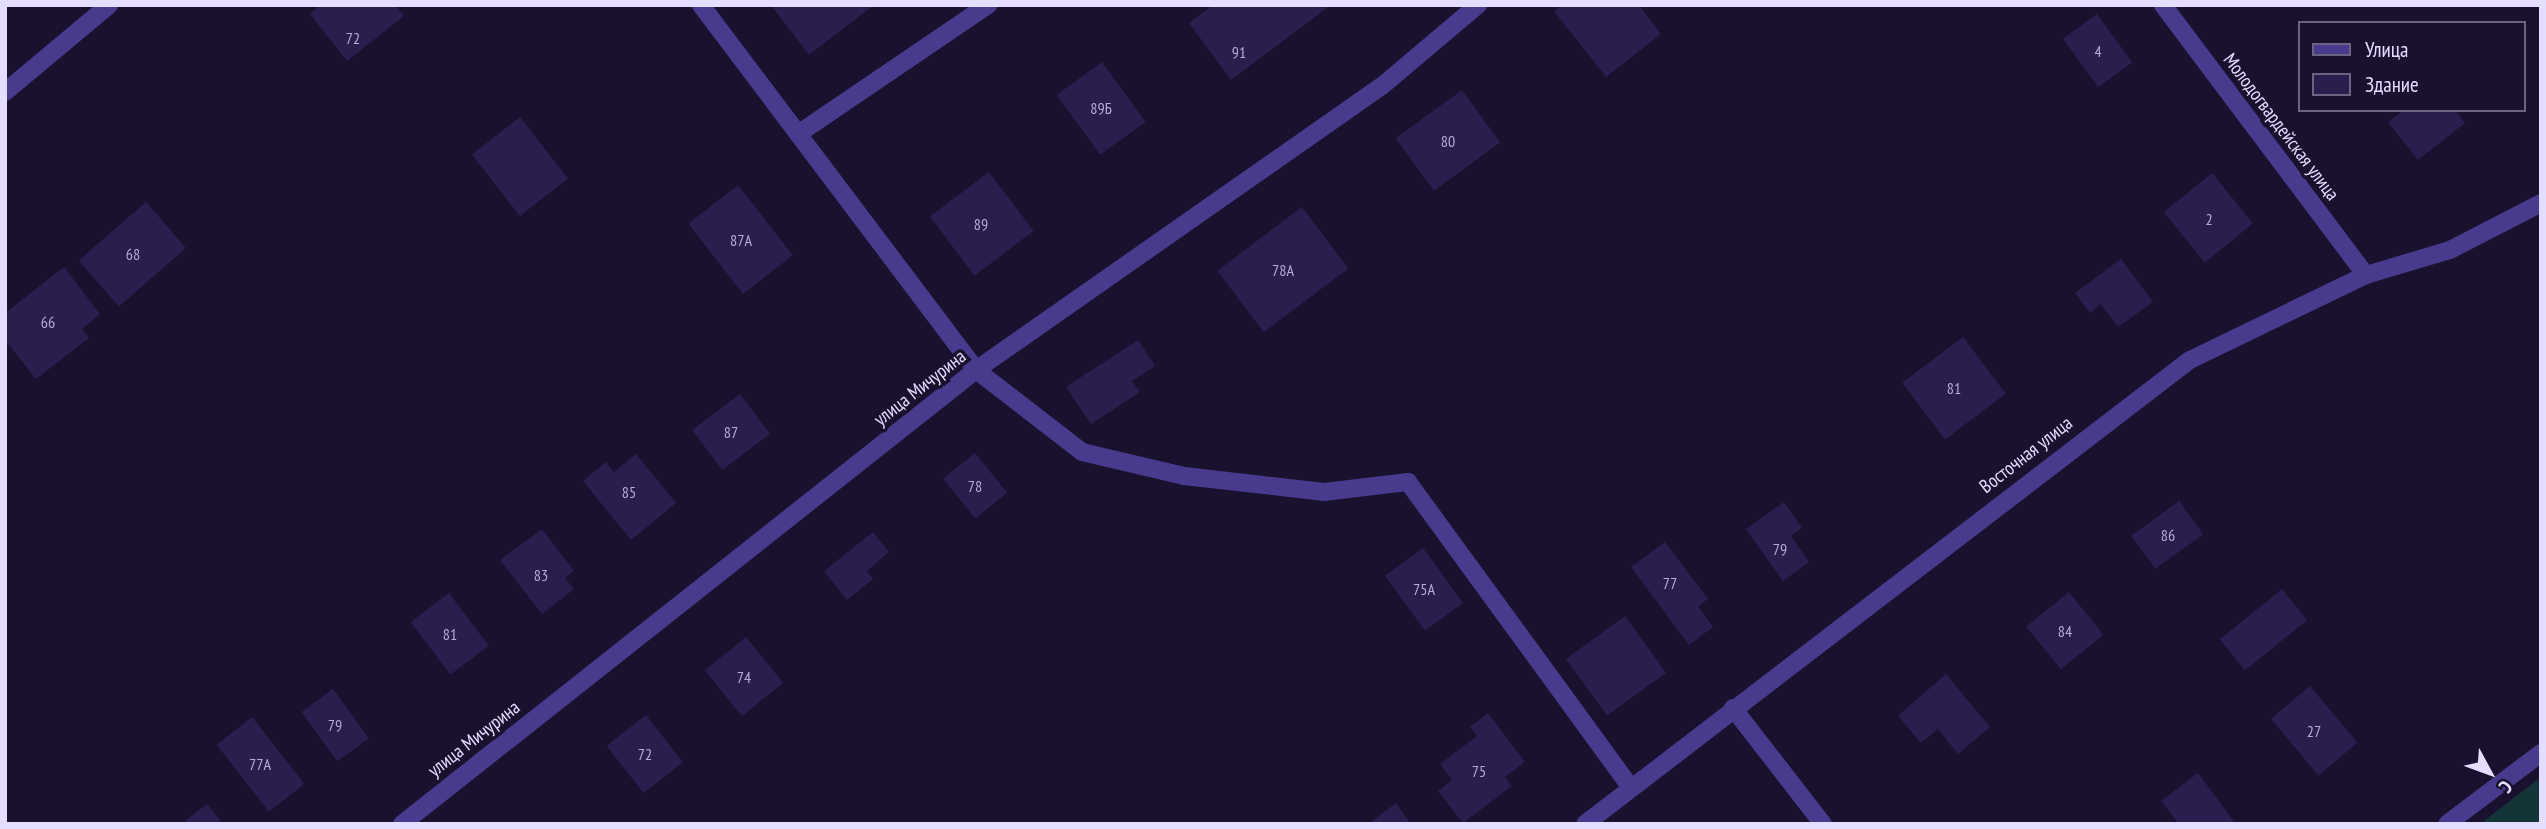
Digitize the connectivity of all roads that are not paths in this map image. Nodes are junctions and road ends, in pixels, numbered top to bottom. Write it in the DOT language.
graph roads {
  1 [pos="108,5"];
  2 [pos="701,5"];
  3 [pos="988,5"];
  4 [pos="1478,5"];
  5 [pos="2162,5"];
  6 [pos="5,92"];
  7 [pos="798,134"];
  8 [pos="2541,203"];
  9 [pos="2366,275"];
  10 [pos="976,370"];
  11 [pos="1733,708"];
  12 [pos="2541,753"];
  13 [pos="1631,788"];
  14 [pos="2452,822"];
  15 [pos="401,824"];
  16 [pos="1585,824"];
  17 [pos="1823,824"];
  1 -- 6 [label="street"];
  2 -- 7 [label="street"];
  3 -- 7 [label="street"];
  4 -- 10 [label="street, улица Мичурина"];
  5 -- 9 [label="street, Молодогвардейская улица"];
  7 -- 10 [label="street"];
  8 -- 9 [label="street, Восточная улица"];
  9 -- 11 [label="street, Восточная улица"];
  10 -- 13 [label="street"];
  10 -- 15 [label="street, улица Мичурина"];
  11 -- 13 [label="street, Восточная улица"];
  11 -- 17 [label="street"];
  12 -- 14 [label="street"];
  13 -- 16 [label="street, Восточная улица"];
}
